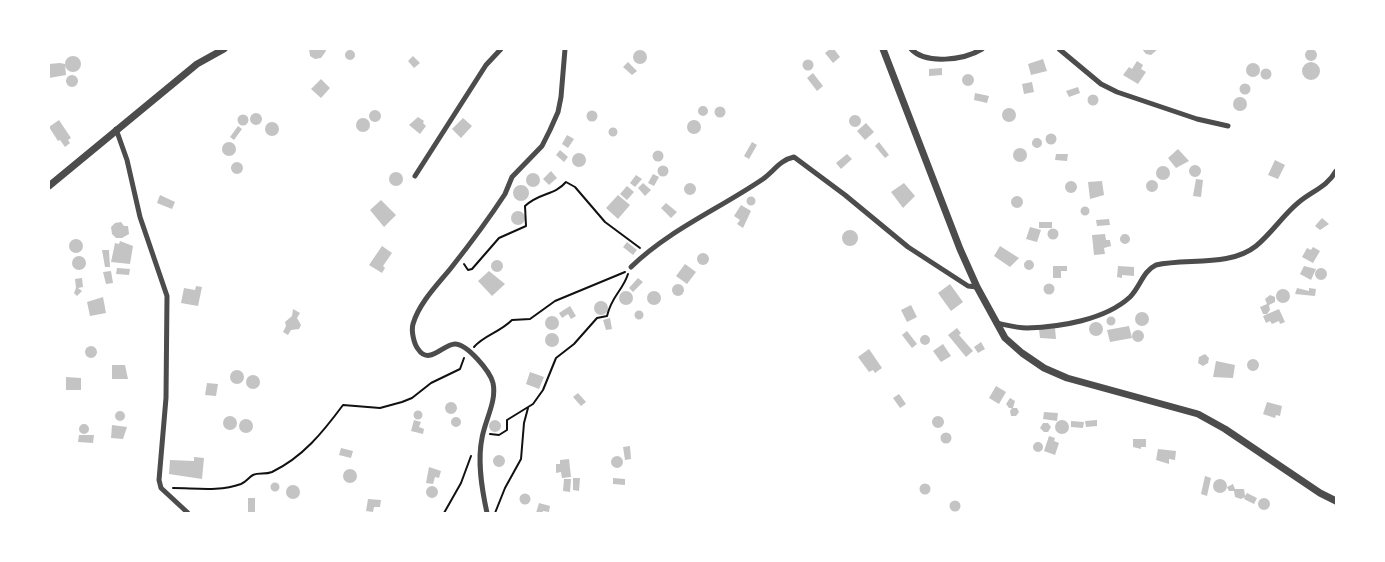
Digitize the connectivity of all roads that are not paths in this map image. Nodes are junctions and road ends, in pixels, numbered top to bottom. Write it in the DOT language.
graph roads {
  1 [pos="224,49"];
  2 [pos="501,49"];
  3 [pos="565,49"];
  4 [pos="883,49"];
  5 [pos="911,49"];
  6 [pos="982,49"];
  7 [pos="1059,49"];
  8 [pos="1228,126"];
  9 [pos="116,129"];
  10 [pos="1336,171"];
  11 [pos="415,176"];
  12 [pos="49,186"];
  13 [pos="631,267"];
  14 [pos="977,287"];
  15 [pos="996,323"];
  16 [pos="1336,501"];
  17 [pos="188,513"];
  18 [pos="487,513"];
  1 -- 9 [label="street"];
  2 -- 11 [label="street"];
  3 -- 18 [label="street"];
  4 -- 14 [label="street"];
  5 -- 6 [label="street"];
  7 -- 8 [label="street"];
  9 -- 12 [label="street"];
  9 -- 17 [label="street"];
  10 -- 15 [label="street"];
  13 -- 14 [label="street"];
  14 -- 15 [label="street"];
  15 -- 16 [label="street"];
}
